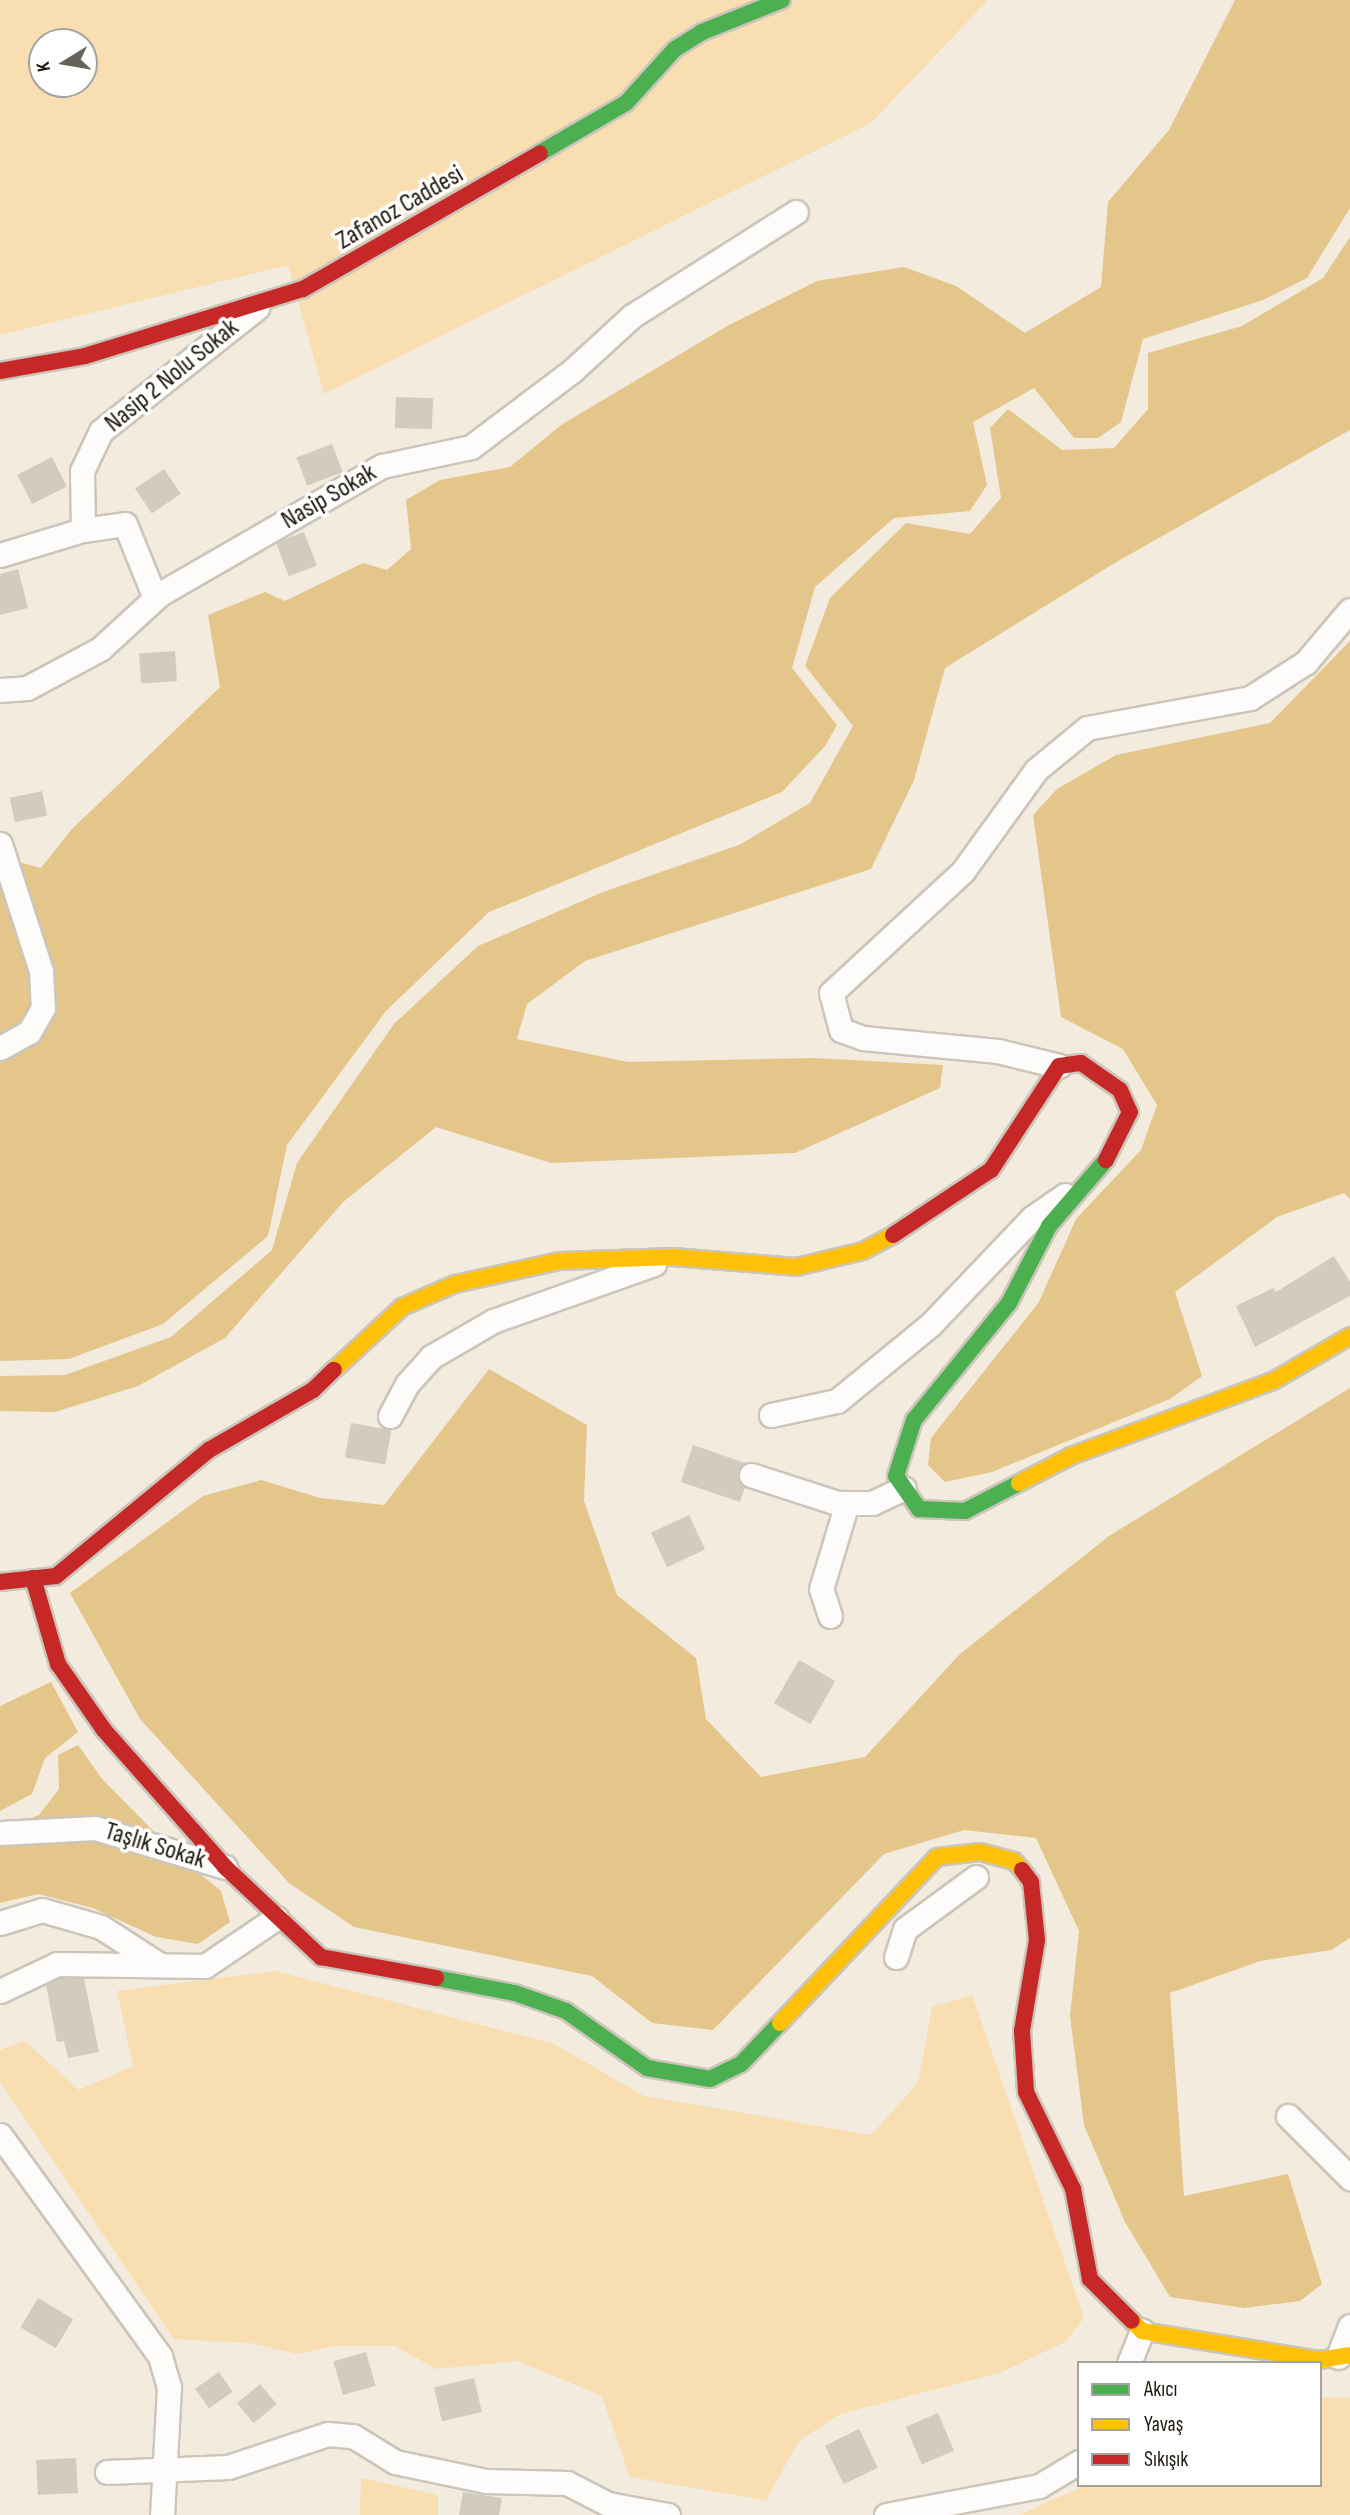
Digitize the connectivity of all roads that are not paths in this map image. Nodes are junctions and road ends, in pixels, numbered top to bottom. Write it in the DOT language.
graph roads {
  1 [pos="782,0"];
  2 [pos="796,212"];
  3 [pos="260,306"];
  4 [pos="0,371"];
  5 [pos="82,530"];
  6 [pos="0,555"];
  7 [pos="155,598"];
  8 [pos="1350,610"];
  9 [pos="2,693"];
  10 [pos="0,844"];
  11 [pos="0,1048"];
  12 [pos="1059,1066"];
  13 [pos="1091,1177"];
  14 [pos="673,1257"];
  15 [pos="1350,1336"];
  16 [pos="771,1415"];
  17 [pos="390,1416"];
  18 [pos="751,1475"];
  19 [pos="904,1488"];
  20 [pos="847,1503"];
  21 [pos="33,1578"];
  22 [pos="0,1582"];
  23 [pos="830,1616"];
  24 [pos="0,1833"];
  25 [pos="225,1867"];
  26 [pos="976,1877"];
  27 [pos="881,1916"];
  28 [pos="276,1918"];
  29 [pos="0,1923"];
  30 [pos="905,1929"];
  31 [pos="896,1956"];
  32 [pos="161,1966"];
  33 [pos="0,1991"];
  34 [pos="1288,2116"];
  35 [pos="0,2135"];
  36 [pos="1350,2178"];
  37 [pos="1350,2326"];
  38 [pos="1142,2332"];
  39 [pos="1344,2356"];
  40 [pos="1130,2361"];
  41 [pos="1077,2463"];
  42 [pos="168,2468"];
  43 [pos="107,2472"];
  44 [pos="162,2515"];
  45 [pos="668,2515"];
  46 [pos="886,2515"];
  1 -- 3 [label="street, Zafanoz Caddesi"];
  2 -- 7 [label="street, Nasip Sokak"];
  3 -- 4 [label="street, Zafanoz Caddesi"];
  3 -- 5 [label="street, Nasip 2 Nolu Sokak"];
  5 -- 6 [label="street"];
  5 -- 7 [label="street"];
  7 -- 9 [label="street, Nasip Sokak"];
  8 -- 12 [label="street"];
  10 -- 11 [label="street"];
  12 -- 13 [label="street"];
  12 -- 14 [label="street"];
  13 -- 16 [label="street"];
  13 -- 19 [label="street"];
  14 -- 17 [label="street"];
  14 -- 21 [label="street"];
  15 -- 19 [label="street"];
  18 -- 20 [label="street"];
  19 -- 20 [label="street"];
  20 -- 23 [label="street"];
  21 -- 22 [label="street"];
  21 -- 25 [label="street"];
  24 -- 25 [label="street, Taşlık Sokak"];
  25 -- 28 [label="street"];
  26 -- 30 [label="street"];
  27 -- 28 [label="street"];
  27 -- 30 [label="street"];
  27 -- 38 [label="street"];
  28 -- 32 [label="street"];
  29 -- 32 [label="street"];
  30 -- 31 [label="street"];
  32 -- 33 [label="street"];
  34 -- 36 [label="street"];
  35 -- 42 [label="street"];
  37 -- 39 [label="street"];
  38 -- 39 [label="street"];
  38 -- 40 [label="street"];
  41 -- 46 [label="street"];
  42 -- 43 [label="street"];
  42 -- 44 [label="street"];
  42 -- 45 [label="street"];
}
